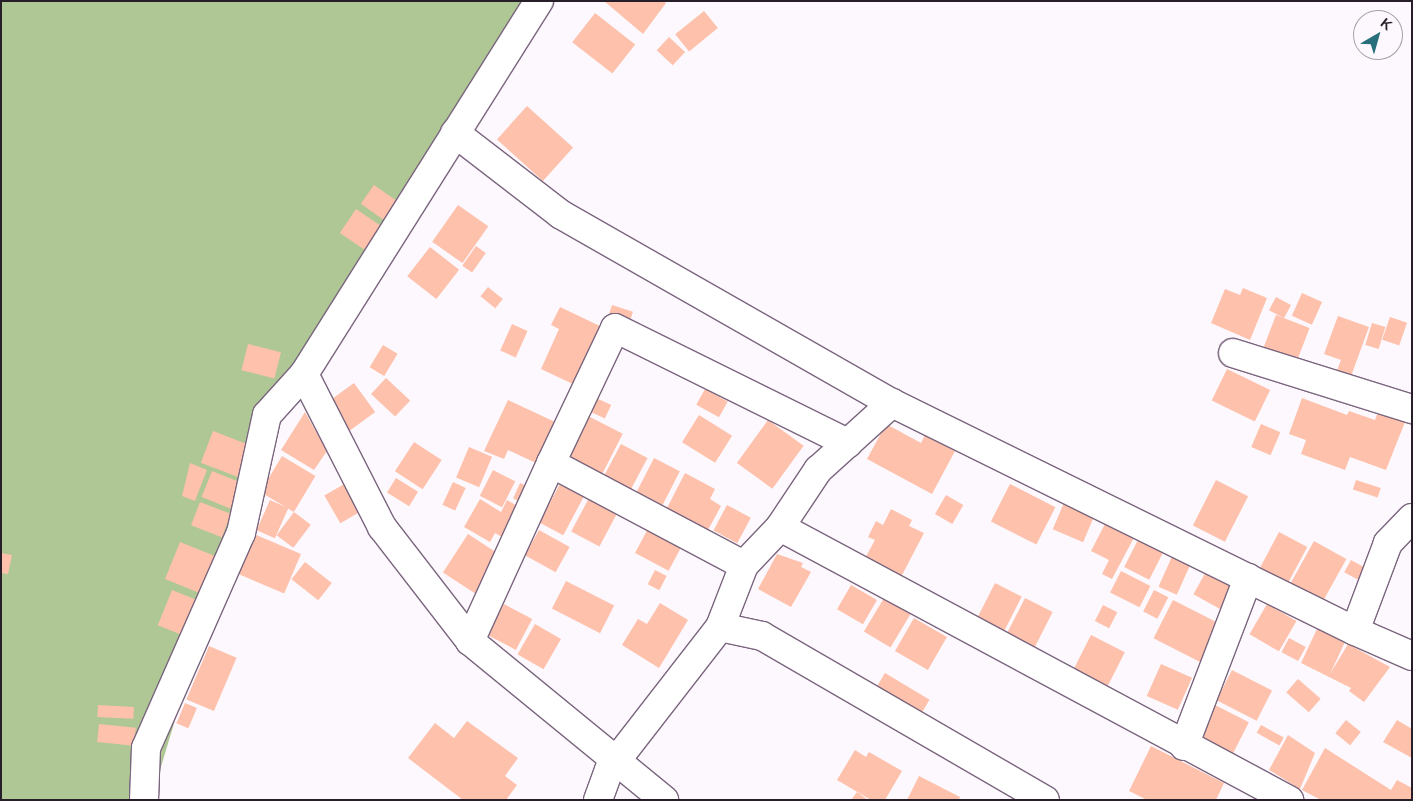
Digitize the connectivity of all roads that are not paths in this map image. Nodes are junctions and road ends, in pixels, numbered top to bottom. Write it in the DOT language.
graph roads {
  1 [pos="539,1"];
  2 [pos="455,133"];
  3 [pos="1233,353"];
  4 [pos="304,374"];
  5 [pos="892,403"];
  6 [pos="1412,409"];
  7 [pos="848,443"];
  8 [pos="551,463"];
  9 [pos="1412,518"];
  10 [pos="780,527"];
  11 [pos="744,565"];
  12 [pos="1248,578"];
  13 [pos="720,627"];
  14 [pos="1355,631"];
  15 [pos="470,641"];
  16 [pos="1412,656"];
  17 [pos="1184,746"];
  18 [pos="616,761"];
  19 [pos="144,800"];
  20 [pos="598,800"];
  21 [pos="664,800"];
  22 [pos="1044,800"];
  23 [pos="1289,800"];
  1 -- 2 [label="street"];
  2 -- 4 [label="street"];
  2 -- 5 [label="street"];
  3 -- 6 [label="street"];
  4 -- 15 [label="street"];
  4 -- 19 [label="street"];
  5 -- 7 [label="street"];
  5 -- 12 [label="street"];
  7 -- 8 [label="street"];
  7 -- 10 [label="street"];
  8 -- 11 [label="street"];
  8 -- 15 [label="street"];
  9 -- 14 [label="street"];
  10 -- 11 [label="street"];
  10 -- 17 [label="street"];
  11 -- 13 [label="street"];
  12 -- 14 [label="street"];
  12 -- 17 [label="street"];
  13 -- 18 [label="street"];
  13 -- 22 [label="street"];
  14 -- 16 [label="street"];
  15 -- 18 [label="street"];
  17 -- 23 [label="street"];
  18 -- 20 [label="street"];
  18 -- 21 [label="street"];
}
